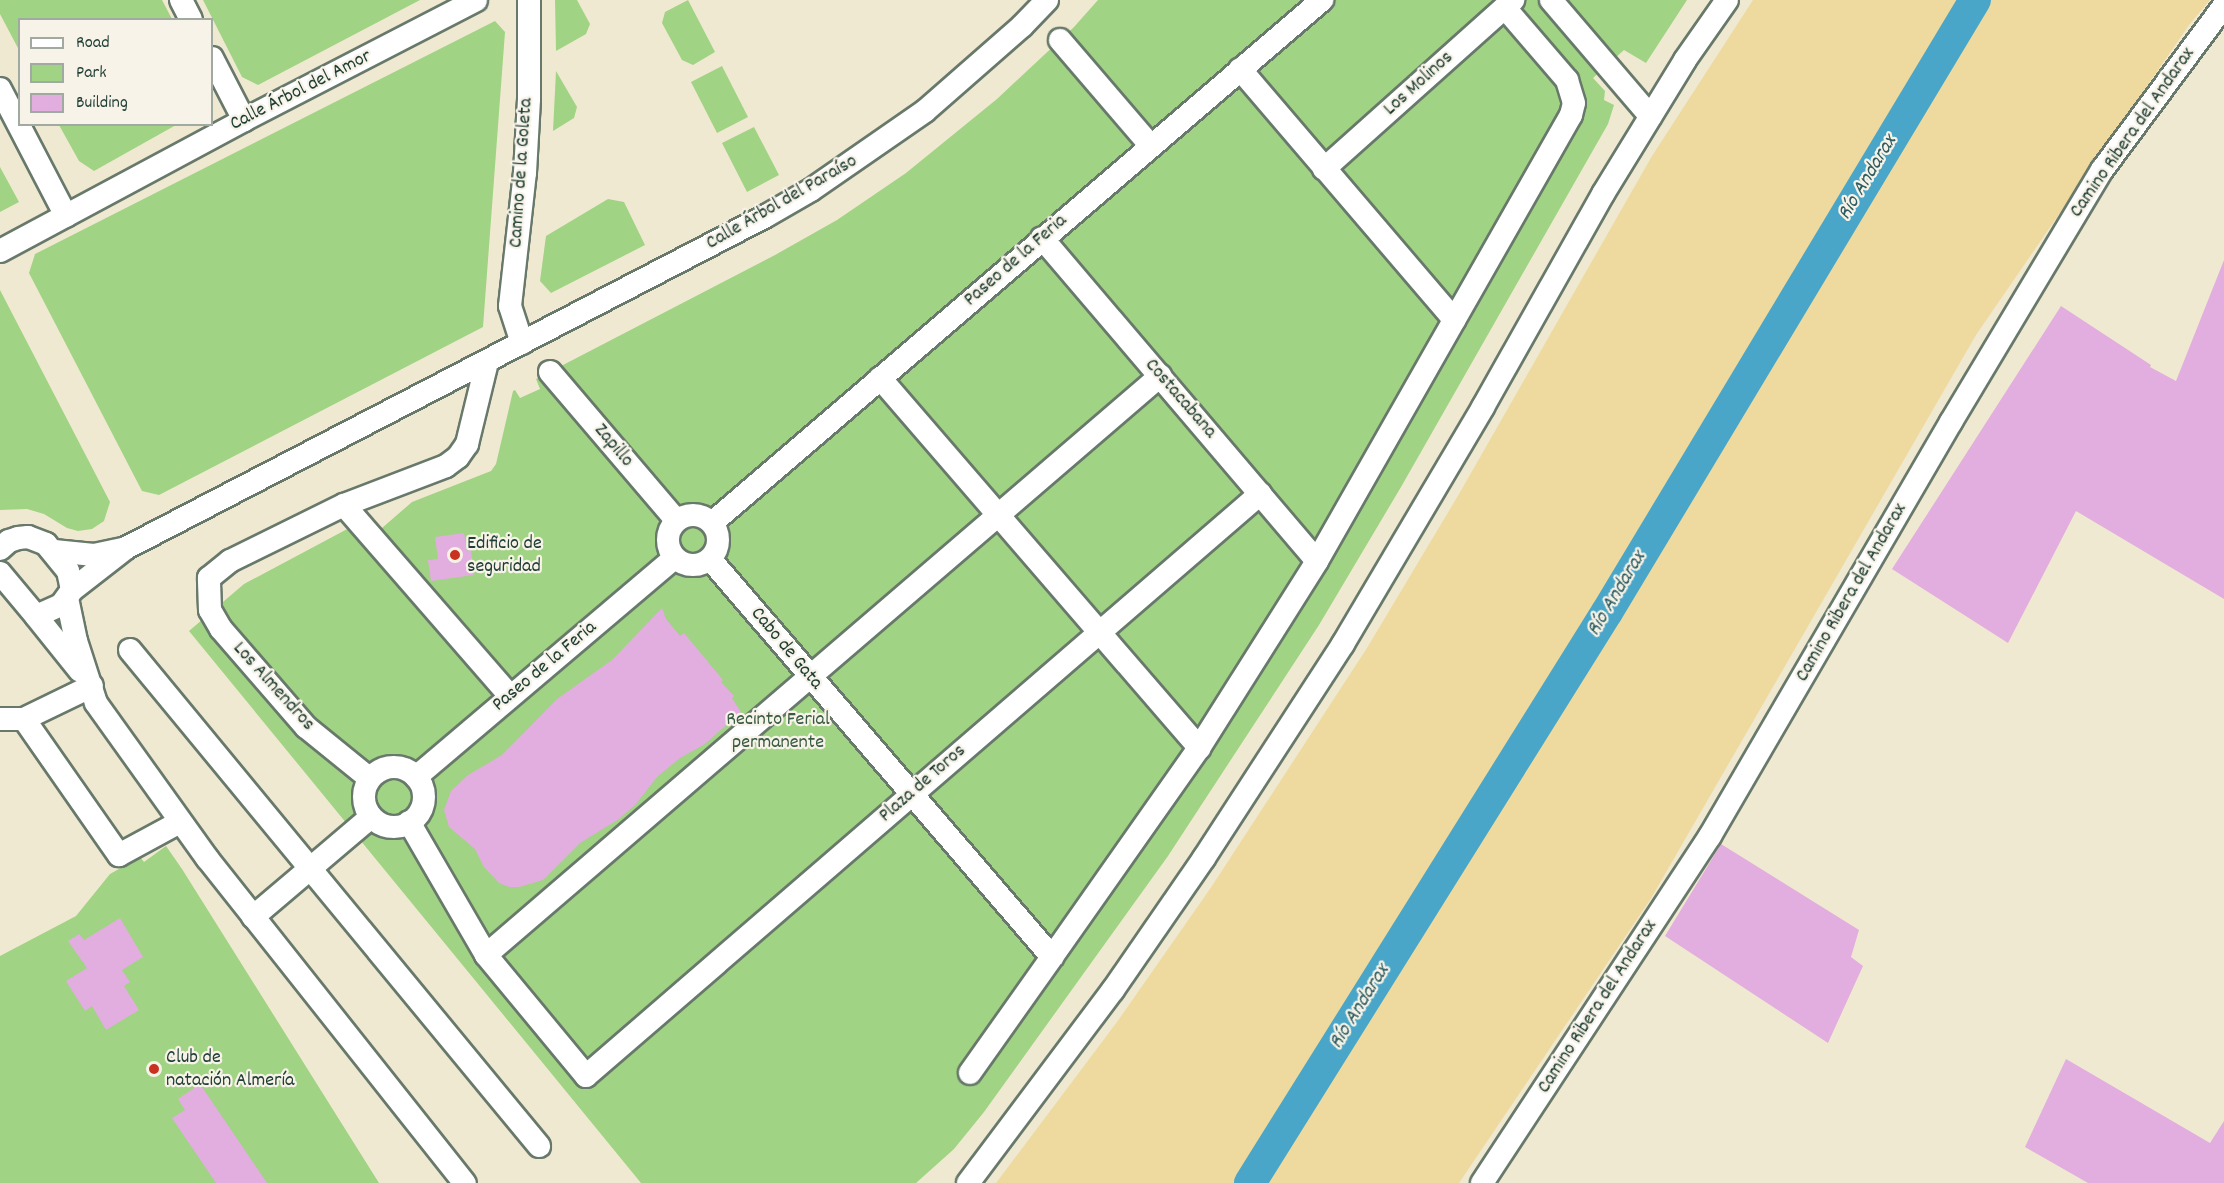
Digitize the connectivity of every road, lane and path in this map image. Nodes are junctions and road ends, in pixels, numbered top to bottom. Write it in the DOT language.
graph roads {
  1 [pos="181,0"];
  2 [pos="476,0"];
  3 [pos="529,0"];
  4 [pos="1322,0"];
  5 [pos="1551,0"];
  6 [pos="1727,0"];
  7 [pos="1043,2"];
  8 [pos="1509,4"];
  9 [pos="2224,6"];
  10 [pos="190,18"];
  11 [pos="1060,40"];
  12 [pos="213,60"];
  13 [pos="1240,69"];
  14 [pos="0,89"];
  15 [pos="1650,116"];
  16 [pos="244,120"];
  17 [pos="18,124"];
  18 [pos="19,126"];
  19 [pos="1150,145"];
  20 [pos="1324,168"];
  21 [pos="66,216"];
  22 [pos="1042,238"];
  23 [pos="0,251"];
  24 [pos="1454,320"];
  25 [pos="522,343"];
  26 [pos="487,362"];
  27 [pos="549,372"];
  28 [pos="1160,376"];
  29 [pos="880,378"];
  30 [pos="1260,494"];
  31 [pos="344,505"];
  32 [pos="999,515"];
  33 [pos="676,520"];
  34 [pos="711,523"];
  35 [pos="0,531"];
  36 [pos="28,537"];
  37 [pos="126,548"];
  38 [pos="0,549"];
  39 [pos="54,551"];
  40 [pos="674,558"];
  41 [pos="710,559"];
  42 [pos="1317,561"];
  43 [pos="0,573"];
  44 [pos="69,594"];
  45 [pos="36,616"];
  46 [pos="1100,633"];
  47 [pos="130,650"];
  48 [pos="810,678"];
  49 [pos="92,686"];
  50 [pos="510,696"];
  51 [pos="0,719"];
  52 [pos="24,719"];
  53 [pos="1199,748"];
  54 [pos="416,777"];
  55 [pos="369,778"];
  56 [pos="910,794"];
  57 [pos="371,817"];
  58 [pos="180,822"];
  59 [pos="409,822"];
  60 [pos="309,869"];
  61 [pos="253,917"];
  62 [pos="486,955"];
  63 [pos="1052,957"];
  64 [pos="970,1073"];
  65 [pos="539,1146"];
  66 [pos="465,1183"];
  67 [pos="968,1183"];
  68 [pos="1482,1183"];
  1 -- 10 [label="street"];
  2 -- 16 [label="street, Calle Árbol del Amor"];
  3 -- 25 [label="street, Camino de la Goleta"];
  4 -- 13 [label="street, Paseo de la Feria"];
  5 -- 15 [label="street"];
  6 -- 15 [label="street"];
  7 -- 25 [label="street, Calle Árbol del Paraíso"];
  8 -- 20 [label="street, Los Molinos"];
  8 -- 24 [label="street"];
  9 -- 68 [label="street, Camino Ribera del Andarax"];
  11 -- 19 [label="street"];
  12 -- 16 [label="street"];
  13 -- 19 [label="street, Paseo de la Feria"];
  13 -- 20 [label="street"];
  14 -- 17 [label="street"];
  15 -- 67 [label="street"];
  16 -- 21 [label="street, Calle Árbol del Amor"];
  18 -- 21 [label="street"];
  19 -- 22 [label="street, Paseo de la Feria"];
  20 -- 24 [label="street"];
  21 -- 23 [label="street, Calle Árbol del Amor"];
  22 -- 28 [label="street, Costacabana"];
  22 -- 29 [label="street, Paseo de la Feria"];
  24 -- 42 [label="street"];
  25 -- 26 [label="street, Calle Árbol del Paraíso"];
  26 -- 31 [label="street"];
  26 -- 37 [label="street, Calle Árbol del Paraíso"];
  27 -- 33 [label="street, Zapillo"];
  28 -- 30 [label="street, Costacabana"];
  28 -- 32 [label="street"];
  29 -- 32 [label="street"];
  29 -- 34 [label="street, Paseo de la Feria"];
  30 -- 42 [label="street, Costacabana"];
  30 -- 46 [label="street, Plaza de Toros"];
  31 -- 50 [label="street"];
  31 -- 55 [label="street, Los Almendros"];
  32 -- 46 [label="street"];
  32 -- 48 [label="street"];
  33 -- 34 [label="street"];
  33 -- 40 [label="street"];
  34 -- 41 [label="street"];
  35 -- 36 [label="street"];
  36 -- 38 [label="street"];
  36 -- 39 [label="street"];
  37 -- 39 [label="street"];
  37 -- 44 [label="street"];
  39 -- 44 [label="street"];
  40 -- 41 [label="street"];
  40 -- 50 [label="street, Paseo de la Feria"];
  41 -- 48 [label="street, Cabo de Gata"];
  42 -- 53 [label="street"];
  43 -- 45 [label="street"];
  44 -- 45 [label="street"];
  44 -- 49 [label="street"];
  45 -- 49 [label="street"];
  46 -- 53 [label="street"];
  46 -- 56 [label="street, Plaza de Toros"];
  47 -- 60 [label="street"];
  48 -- 56 [label="street, Cabo de Gata"];
  48 -- 62 [label="street"];
  49 -- 52 [label="street"];
  49 -- 58 [label="street"];
  50 -- 54 [label="street, Paseo de la Feria"];
  51 -- 52 [label="street"];
  52 -- 58 [label="street"];
  53 -- 63 [label="street"];
  54 -- 55 [label="street"];
  54 -- 59 [label="street"];
  55 -- 57 [label="street"];
  56 -- 62 [label="street, Plaza de Toros"];
  56 -- 63 [label="street, Cabo de Gata"];
  57 -- 59 [label="street"];
  57 -- 60 [label="street"];
  58 -- 61 [label="street"];
  59 -- 62 [label="street"];
  60 -- 61 [label="street"];
  60 -- 65 [label="street"];
  61 -- 66 [label="street"];
  63 -- 64 [label="street"];
}
